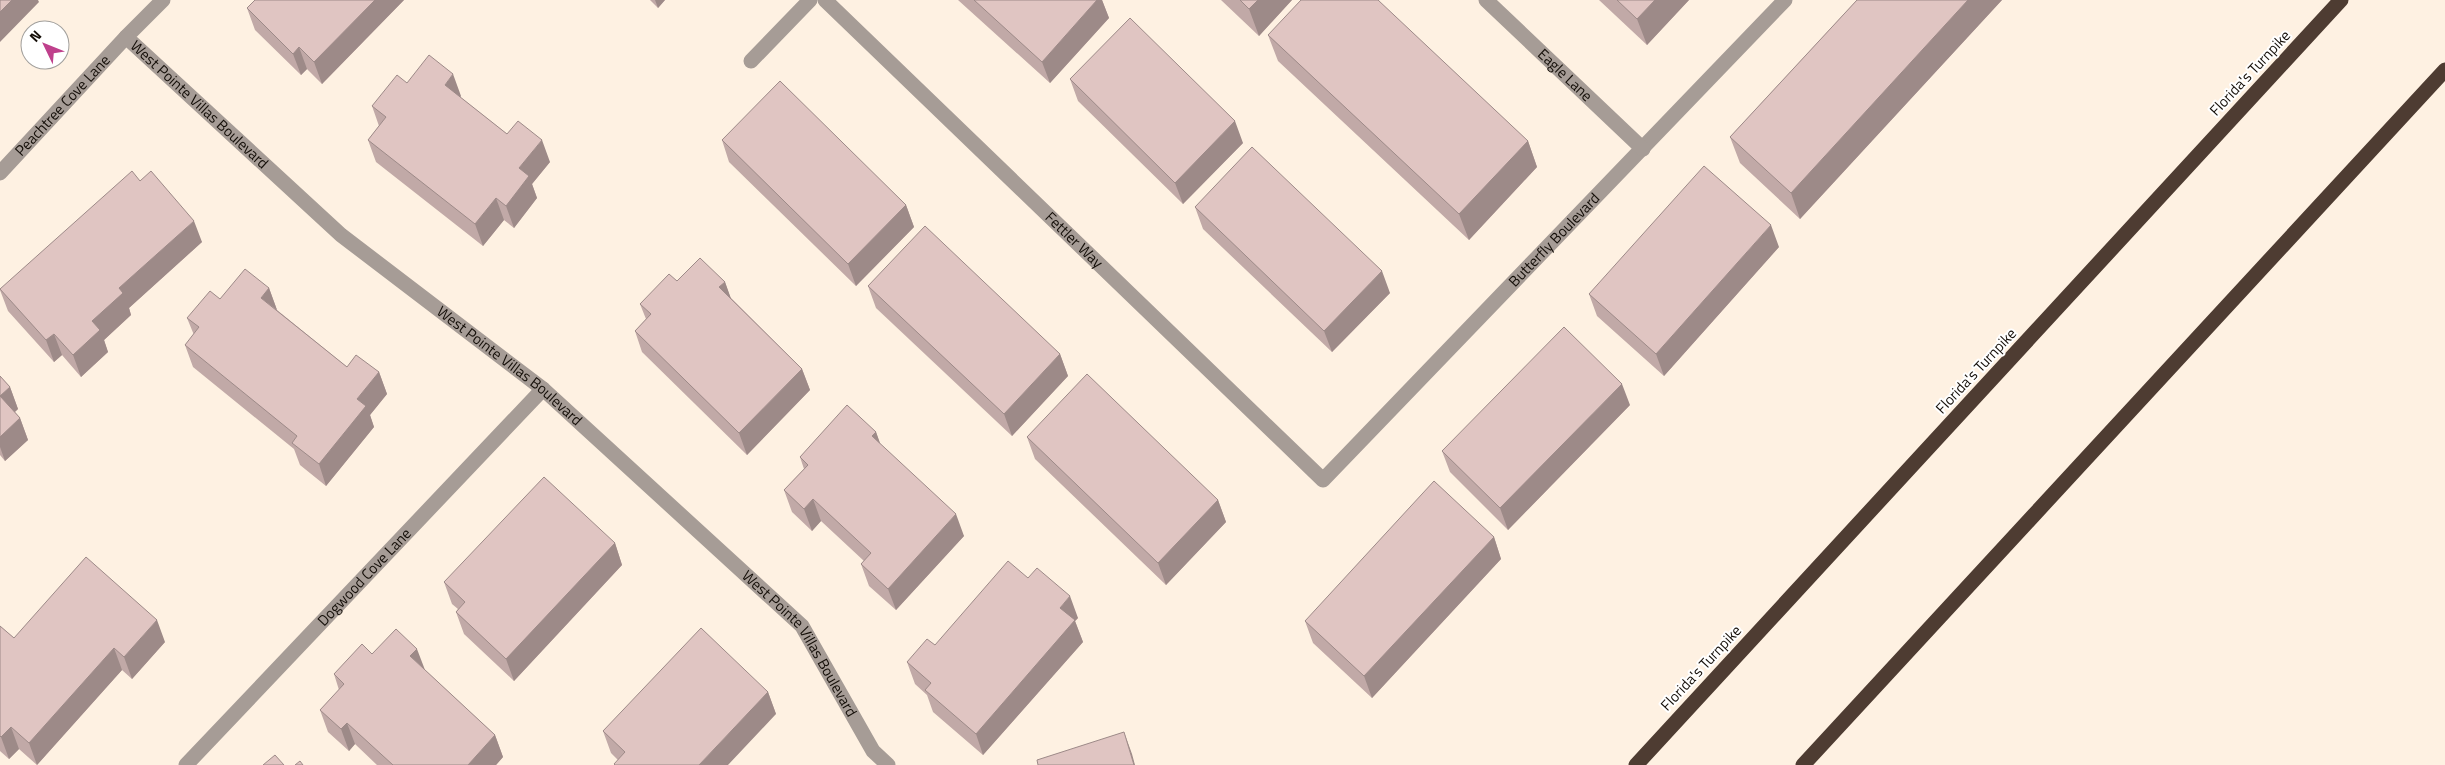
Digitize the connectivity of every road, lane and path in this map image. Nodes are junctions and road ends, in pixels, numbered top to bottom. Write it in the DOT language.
graph roads {
  1 [pos="163,0"];
  2 [pos="810,0"];
  3 [pos="825,0"];
  4 [pos="1486,0"];
  5 [pos="1785,0"];
  6 [pos="2341,0"];
  7 [pos="126,38"];
  8 [pos="751,61"];
  9 [pos="2445,70"];
  10 [pos="1643,149"];
  11 [pos="0,173"];
  12 [pos="543,388"];
  13 [pos="1323,480"];
  14 [pos="186,765"];
  15 [pos="888,765"];
  16 [pos="1636,765"];
  17 [pos="1803,765"];
  1 -- 7 [label="lane, West Pointe Villas Boulevard"];
  2 -- 8 [label="lane"];
  3 -- 13 [label="lane, Fettler Way"];
  4 -- 10 [label="lane, Eagle Lane"];
  5 -- 10 [label="lane, Butterfly Boulevard"];
  6 -- 16 [label="highway, Florida's Turnpike"];
  7 -- 11 [label="lane, Peachtree Cove Lane"];
  7 -- 12 [label="lane, West Pointe Villas Boulevard"];
  9 -- 17 [label="highway"];
  10 -- 13 [label="lane, Butterfly Boulevard"];
  12 -- 14 [label="lane, Dogwood Cove Lane"];
  12 -- 15 [label="lane, West Pointe Villas Boulevard"];
}
